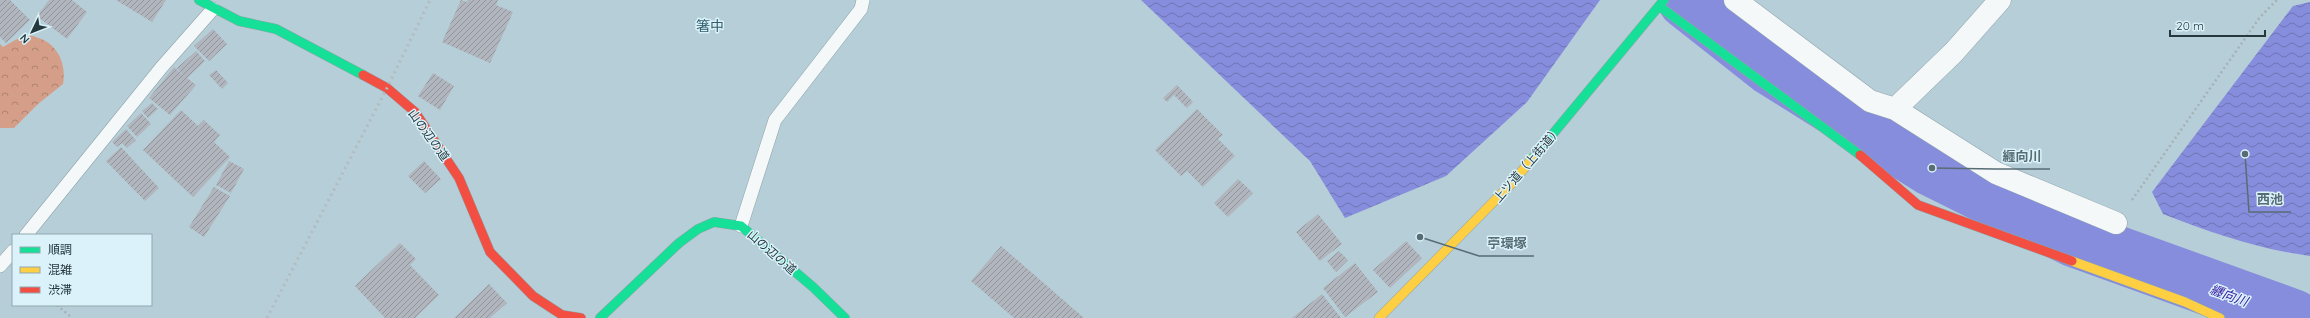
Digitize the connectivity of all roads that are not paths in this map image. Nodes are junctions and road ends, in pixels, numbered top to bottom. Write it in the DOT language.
graph roads {
  1 [pos="199,0"];
  2 [pos="863,0"];
  3 [pos="1735,0"];
  4 [pos="2000,0"];
  5 [pos="1662,2"];
  6 [pos="213,9"];
  7 [pos="1895,109"];
  8 [pos="2116,223"];
  9 [pos="741,226"];
  10 [pos="27,234"];
  11 [pos="12,251"];
  12 [pos="0,266"];
  13 [pos="582,318"];
  14 [pos="600,318"];
  15 [pos="845,318"];
  16 [pos="1379,318"];
  17 [pos="2220,318"];
  1 -- 6 [label="street, 山の辺の道"];
  2 -- 9 [label="lane"];
  3 -- 7 [label="street"];
  4 -- 7 [label="street"];
  5 -- 16 [label="street, 上ツ道（上街道）"];
  5 -- 17 [label="street"];
  6 -- 10 [label="lane"];
  6 -- 13 [label="street, 山の辺の道"];
  7 -- 8 [label="street"];
  9 -- 14 [label="street, 山の辺の道"];
  9 -- 15 [label="street, 山の辺の道"];
  11 -- 12 [label="lane"];
}
